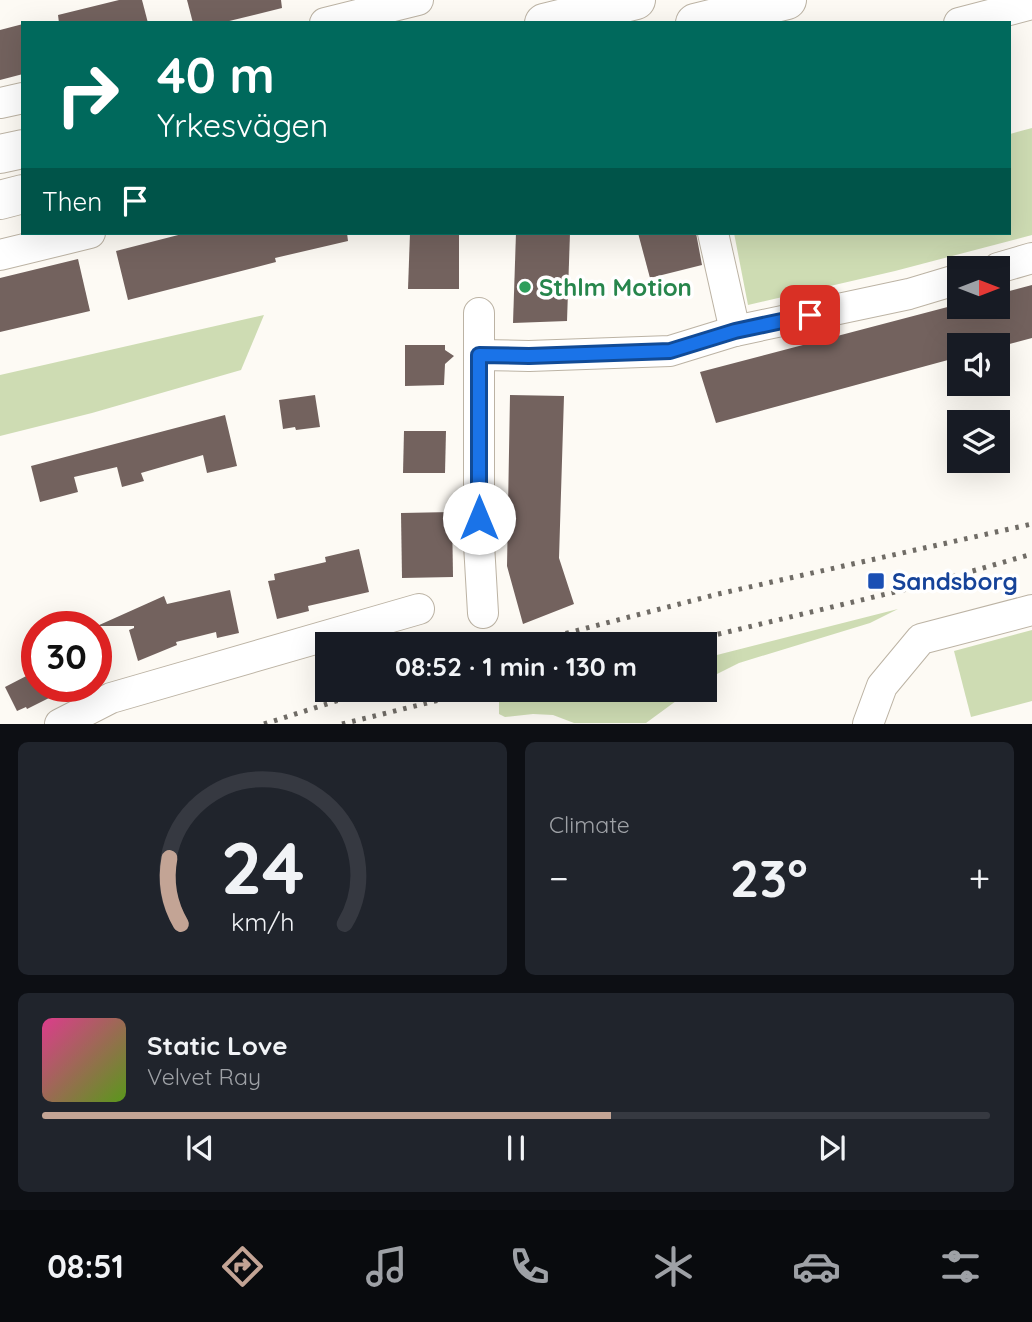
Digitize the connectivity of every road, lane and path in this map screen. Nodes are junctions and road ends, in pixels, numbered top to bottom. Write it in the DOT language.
graph roads {
  1 [pos="418,0"];
  2 [pos="636,0"];
  3 [pos="787,0"];
  4 [pos="1032,4"];
  5 [pos="333,21"];
  6 [pos="552,21"];
  7 [pos="703,21"];
  8 [pos="967,21"];
  9 [pos="21,98"];
  10 [pos="0,103"];
  11 [pos="21,149"];
  12 [pos="0,154"];
  13 [pos="21,195"];
  14 [pos="0,200"];
  15 [pos="82,235"];
  16 [pos="713,235"];
  17 [pos="0,255"];
  18 [pos="1032,258"];
  19 [pos="1010,264"];
  20 [pos="947,283"];
  21 [pos="479,313"];
  22 [pos="735,331"];
  23 [pos="479,355"];
  24 [pos="419,609"];
  25 [pos="1032,610"];
  26 [pos="483,613"];
  27 [pos="60,723"];
  28 [pos="868,723"];
  1 -- 5 [label="street"];
  2 -- 6 [label="highway"];
  3 -- 7 [label="highway"];
  4 -- 8 [label="street"];
  9 -- 10 [label="street"];
  11 -- 12 [label="highway"];
  13 -- 14 [label="highway"];
  15 -- 17 [label="street"];
  16 -- 22 [label="street"];
  18 -- 19 [label="street"];
  20 -- 22 [label="street"];
  21 -- 23 [label="street"];
  22 -- 23 [label="street"];
  23 -- 26 [label="street"];
  24 -- 27 [label="street"];
  25 -- 28 [label="street"];
}
